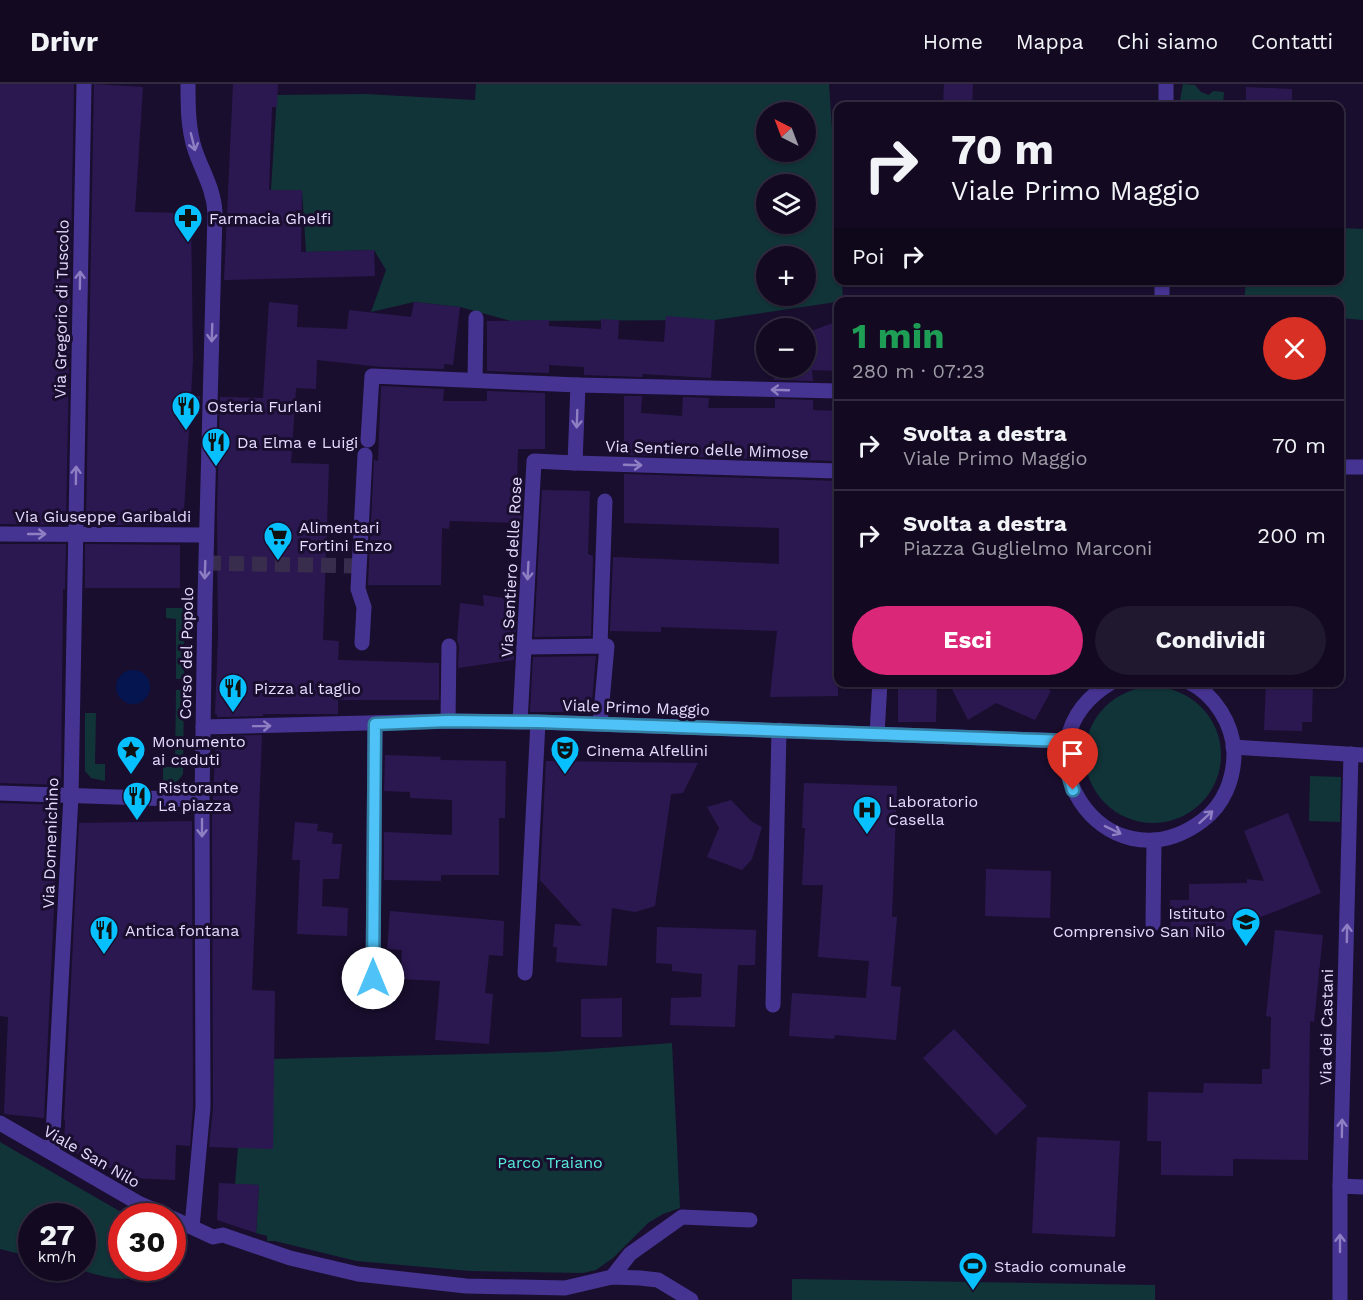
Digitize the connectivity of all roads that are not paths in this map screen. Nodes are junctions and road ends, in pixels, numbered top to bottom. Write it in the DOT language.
graph roads {
  1 [pos="84,84"];
  2 [pos="188,84"];
  3 [pos="1166,84"];
  4 [pos="1166,102"];
  5 [pos="476,318"];
  6 [pos="475,380"];
  7 [pos="578,385"];
  8 [pos="834,391"];
  9 [pos="575,463"];
  10 [pos="1344,467"];
  11 [pos="1363,467"];
  12 [pos="834,471"];
  13 [pos="605,501"];
  14 [pos="0,534"];
  15 [pos="75,534"];
  16 [pos="206,535"];
  17 [pos="362,643"];
  18 [pos="449,646"];
  19 [pos="600,646"];
  20 [pos="524,647"];
  21 [pos="880,687"];
  22 [pos="1104,687"];
  23 [pos="1198,687"];
  24 [pos="448,721"];
  25 [pos="520,722"];
  26 [pos="538,722"];
  27 [pos="375,724"];
  28 [pos="600,724"];
  29 [pos="203,727"];
  30 [pos="779,730"];
  31 [pos="877,734"];
  32 [pos="1068,741"];
  33 [pos="1233,747"];
  34 [pos="1357,755"];
  35 [pos="0,793"];
  36 [pos="71,796"];
  37 [pos="202,800"];
  38 [pos="1154,840"];
  39 [pos="1153,924"];
  40 [pos="525,973"];
  41 [pos="373,978"];
  42 [pos="773,1005"];
  43 [pos="0,1123"];
  44 [pos="52,1153"];
  45 [pos="1340,1186"];
  46 [pos="1363,1187"];
  47 [pos="138,1203"];
  48 [pos="750,1220"];
  49 [pos="186,1224"];
  50 [pos="192,1227"];
  51 [pos="612,1277"];
  52 [pos="691,1300"];
  53 [pos="1340,1300"];
  15 -- 1 [label="street, Via Gregorio di Tuscolo, one-way"];
  2 -- 16 [label="street, Corso del Popolo, one-way"];
  3 -- 4 [label="street"];
  5 -- 6 [label="street"];
  6 -- 7 [label="street"];
  6 -- 17 [label="street"];
  8 -- 7 [label="street, one-way"];
  7 -- 9 [label="street, one-way"];
  9 -- 12 [label="street, Via Sentiero delle Mimose, one-way"];
  9 -- 20 [label="street, Via Sentiero delle Rose, one-way"];
  10 -- 11 [label="street"];
  13 -- 19 [label="street"];
  14 -- 15 [label="street, Via Giuseppe Garibaldi, one-way"];
  15 -- 16 [label="street, Via Giuseppe Garibaldi"];
  15 -- 36 [label="street, Via Domenichino"];
  16 -- 29 [label="street, Corso del Popolo, one-way"];
  18 -- 24 [label="street"];
  19 -- 20 [label="street"];
  19 -- 28 [label="street"];
  20 -- 25 [label="street, Via Sentiero delle Rose"];
  21 -- 31 [label="street"];
  22 -- 32 [label="street"];
  23 -- 33 [label="street"];
  24 -- 25 [label="street, Viale Primo Maggio"];
  24 -- 27 [label="street, Viale Primo Maggio"];
  25 -- 26 [label="street, Viale Primo Maggio"];
  26 -- 28 [label="street, Viale Primo Maggio"];
  26 -- 40 [label="street"];
  29 -- 27 [label="street, Viale Primo Maggio, one-way"];
  27 -- 41 [label="street"];
  28 -- 30 [label="street, Viale Primo Maggio"];
  29 -- 37 [label="street, Corso del Popolo"];
  30 -- 31 [label="street, Viale Primo Maggio"];
  30 -- 42 [label="street"];
  31 -- 32 [label="street, Viale Primo Maggio"];
  32 -- 38 [label="street, one-way"];
  33 -- 34 [label="street"];
  38 -- 33 [label="street, one-way"];
  45 -- 34 [label="street, Via dei Castani, one-way"];
  35 -- 36 [label="street"];
  36 -- 37 [label="street"];
  36 -- 44 [label="street, Via Domenichino"];
  37 -- 50 [label="street, Corso del Popolo, one-way"];
  38 -- 39 [label="street"];
  43 -- 44 [label="street, Viale San Nilo"];
  44 -- 47 [label="street, Viale San Nilo"];
  45 -- 46 [label="street"];
  53 -- 45 [label="street, Via dei Castani, one-way"];
  48 -- 51 [label="street"];
  49 -- 50 [label="street"];
  50 -- 51 [label="street"];
  51 -- 52 [label="street"];
}
